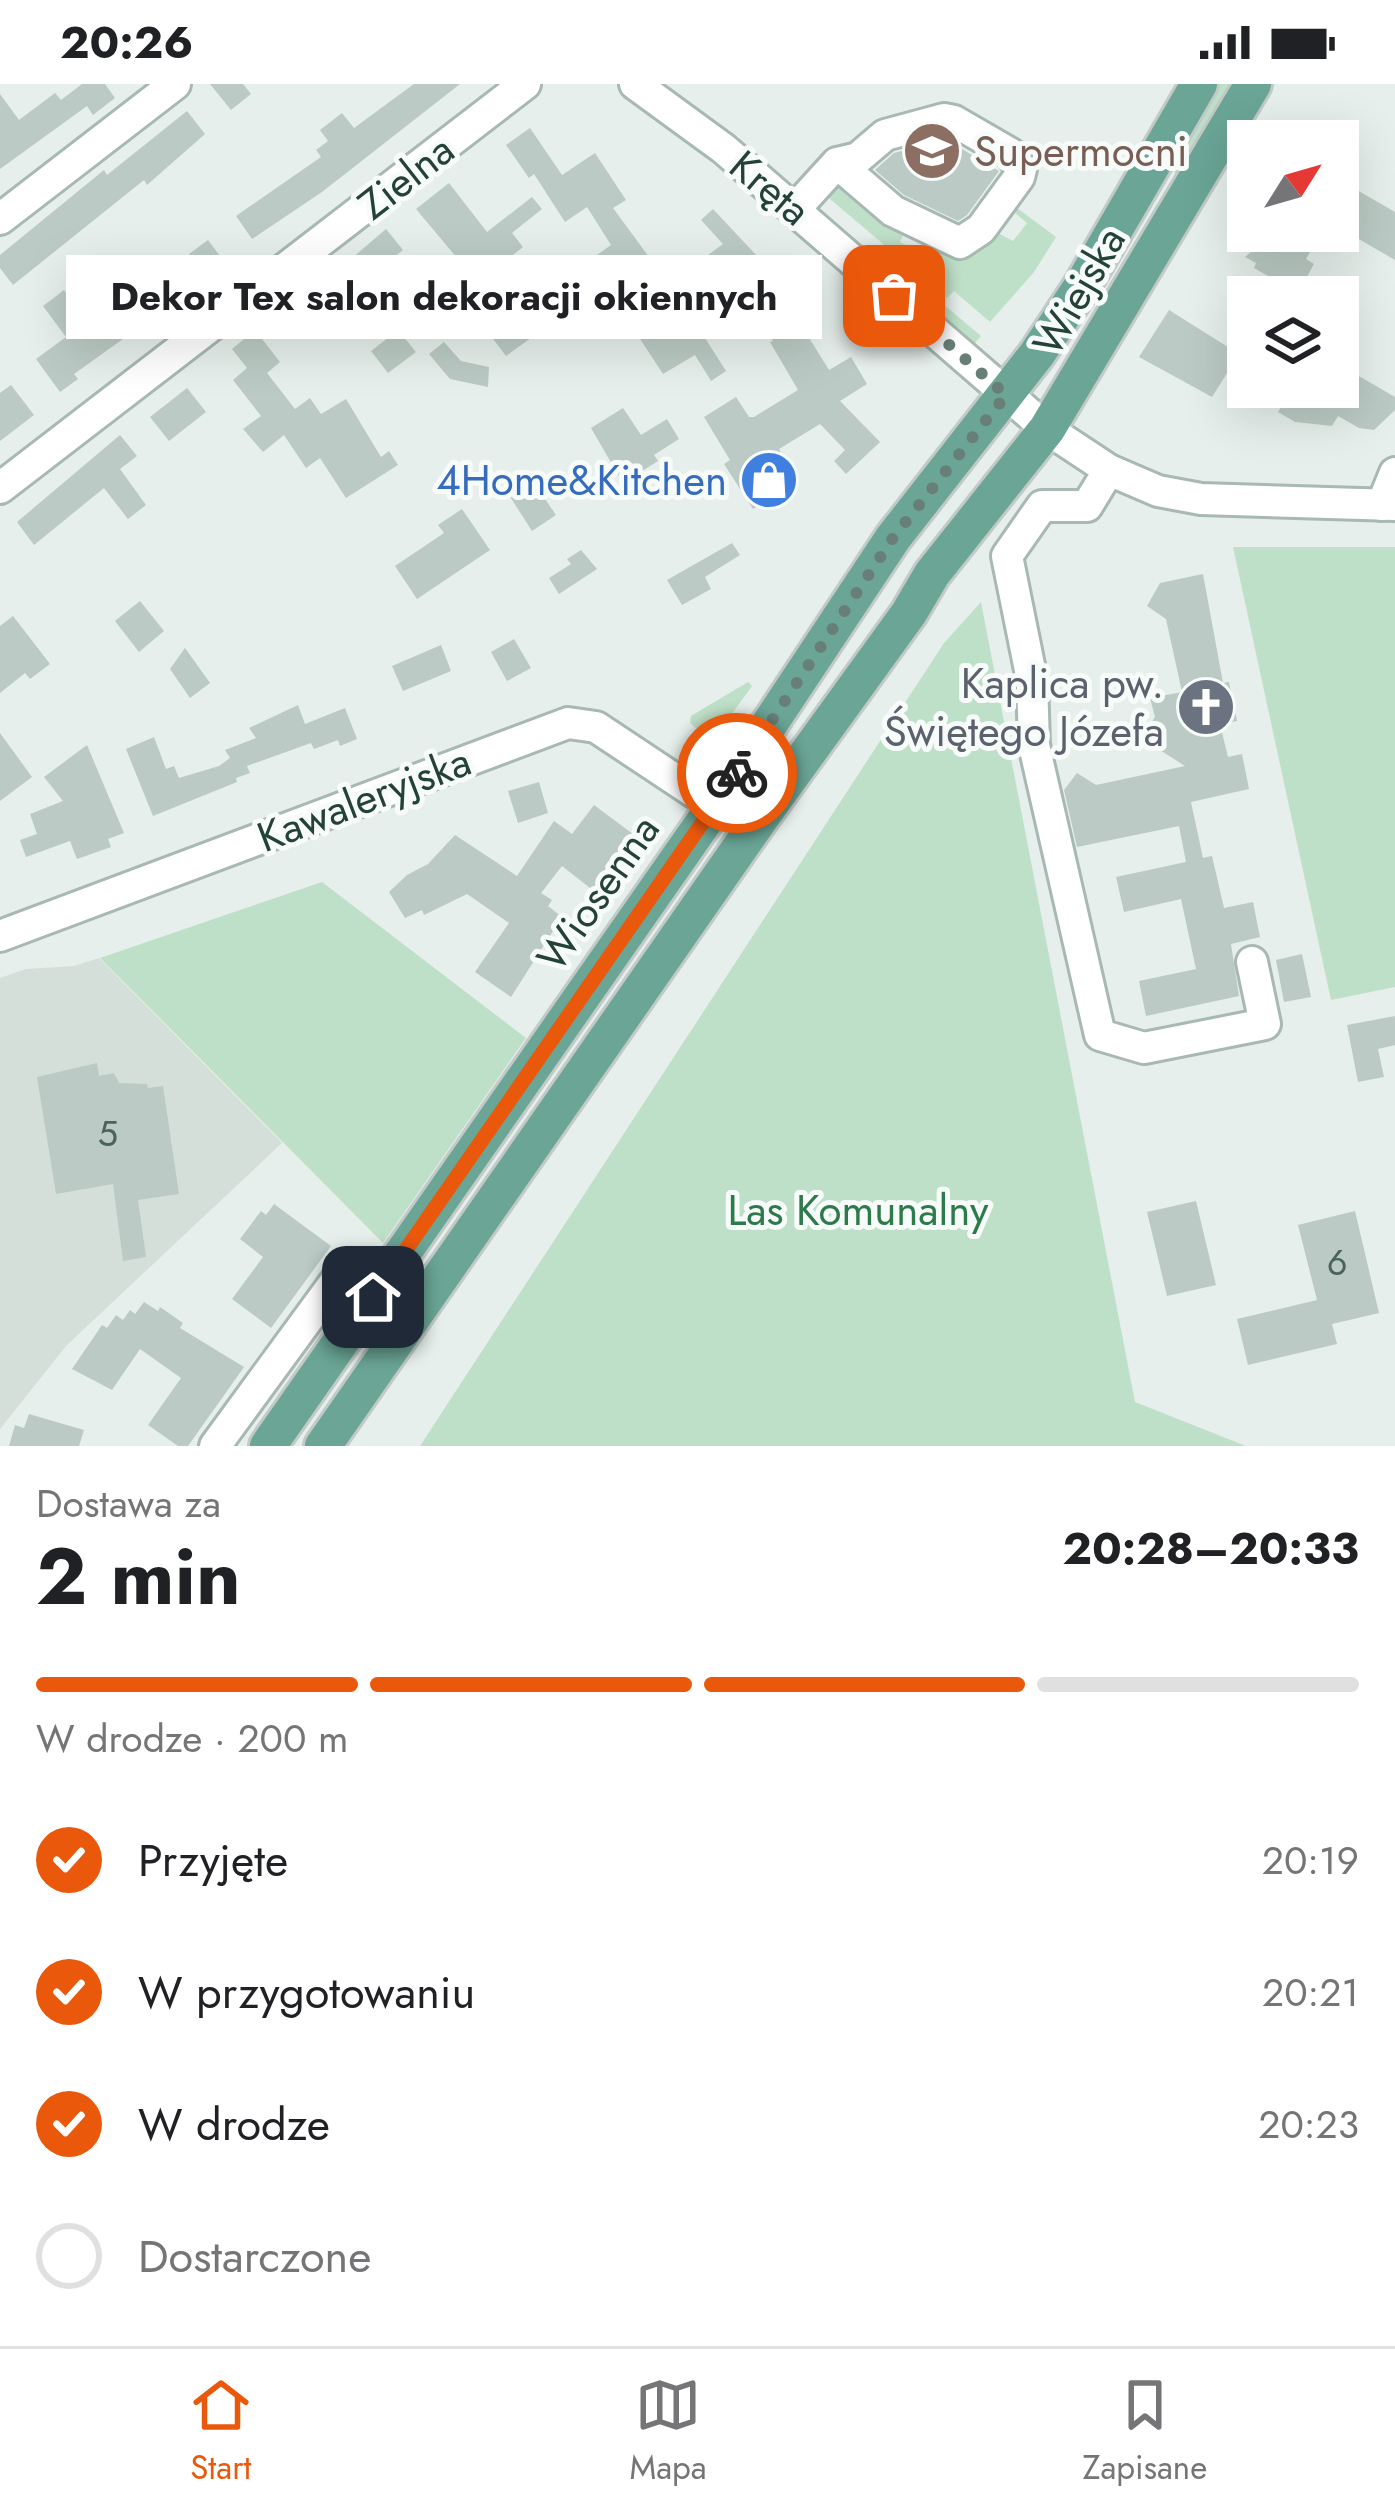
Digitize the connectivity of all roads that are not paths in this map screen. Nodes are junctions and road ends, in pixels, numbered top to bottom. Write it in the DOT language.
graph roads {
  1 [pos="175,84"];
  2 [pos="526,84"];
  3 [pos="1199,84"];
  4 [pos="1252,84"];
  5 [pos="649,87"];
  6 [pos="837,163"];
  7 [pos="795,209"];
  8 [pos="0,219"];
  9 [pos="1082,286"];
  10 [pos="1120,310"];
  11 [pos="1006,395"];
  12 [pos="1047,429"];
  13 [pos="1109,470"];
  14 [pos="1395,473"];
  15 [pos="0,488"];
  16 [pos="1389,505"];
  17 [pos="715,806"];
  18 [pos="0,936"];
  19 [pos="1252,962"];
  20 [pos="386,1275"];
  21 [pos="315,1381"];
  22 [pos="355,1401"];
  23 [pos="215,1446"];
  24 [pos="268,1446"];
  25 [pos="322,1446"];
  1 -- 8 [label="street"];
  2 -- 15 [label="street, Zielna"];
  3 -- 9 [label="main road, Wiejska"];
  4 -- 10 [label="main road, Wiejska"];
  5 -- 7 [label="street, Kręta"];
  6 -- 6 [label="street"];
  6 -- 7 [label="street"];
  7 -- 11 [label="street, Kręta"];
  9 -- 10 [label="main road"];
  9 -- 11 [label="main road, Wiejska"];
  10 -- 12 [label="main road, Wiejska"];
  11 -- 12 [label="street, Wiejska"];
  11 -- 17 [label="main road, Wiosenna"];
  12 -- 13 [label="street"];
  12 -- 22 [label="main road"];
  13 -- 16 [label="street"];
  13 -- 19 [label="street"];
  14 -- 16 [label="street"];
  17 -- 18 [label="street, Kawaleryjska"];
  17 -- 20 [label="main road, Wiosenna"];
  20 -- 21 [label="main road, Wiosenna"];
  20 -- 23 [label="street"];
  21 -- 22 [label="main road"];
  21 -- 24 [label="main road, Wiosenna"];
  22 -- 25 [label="main road"];
}
